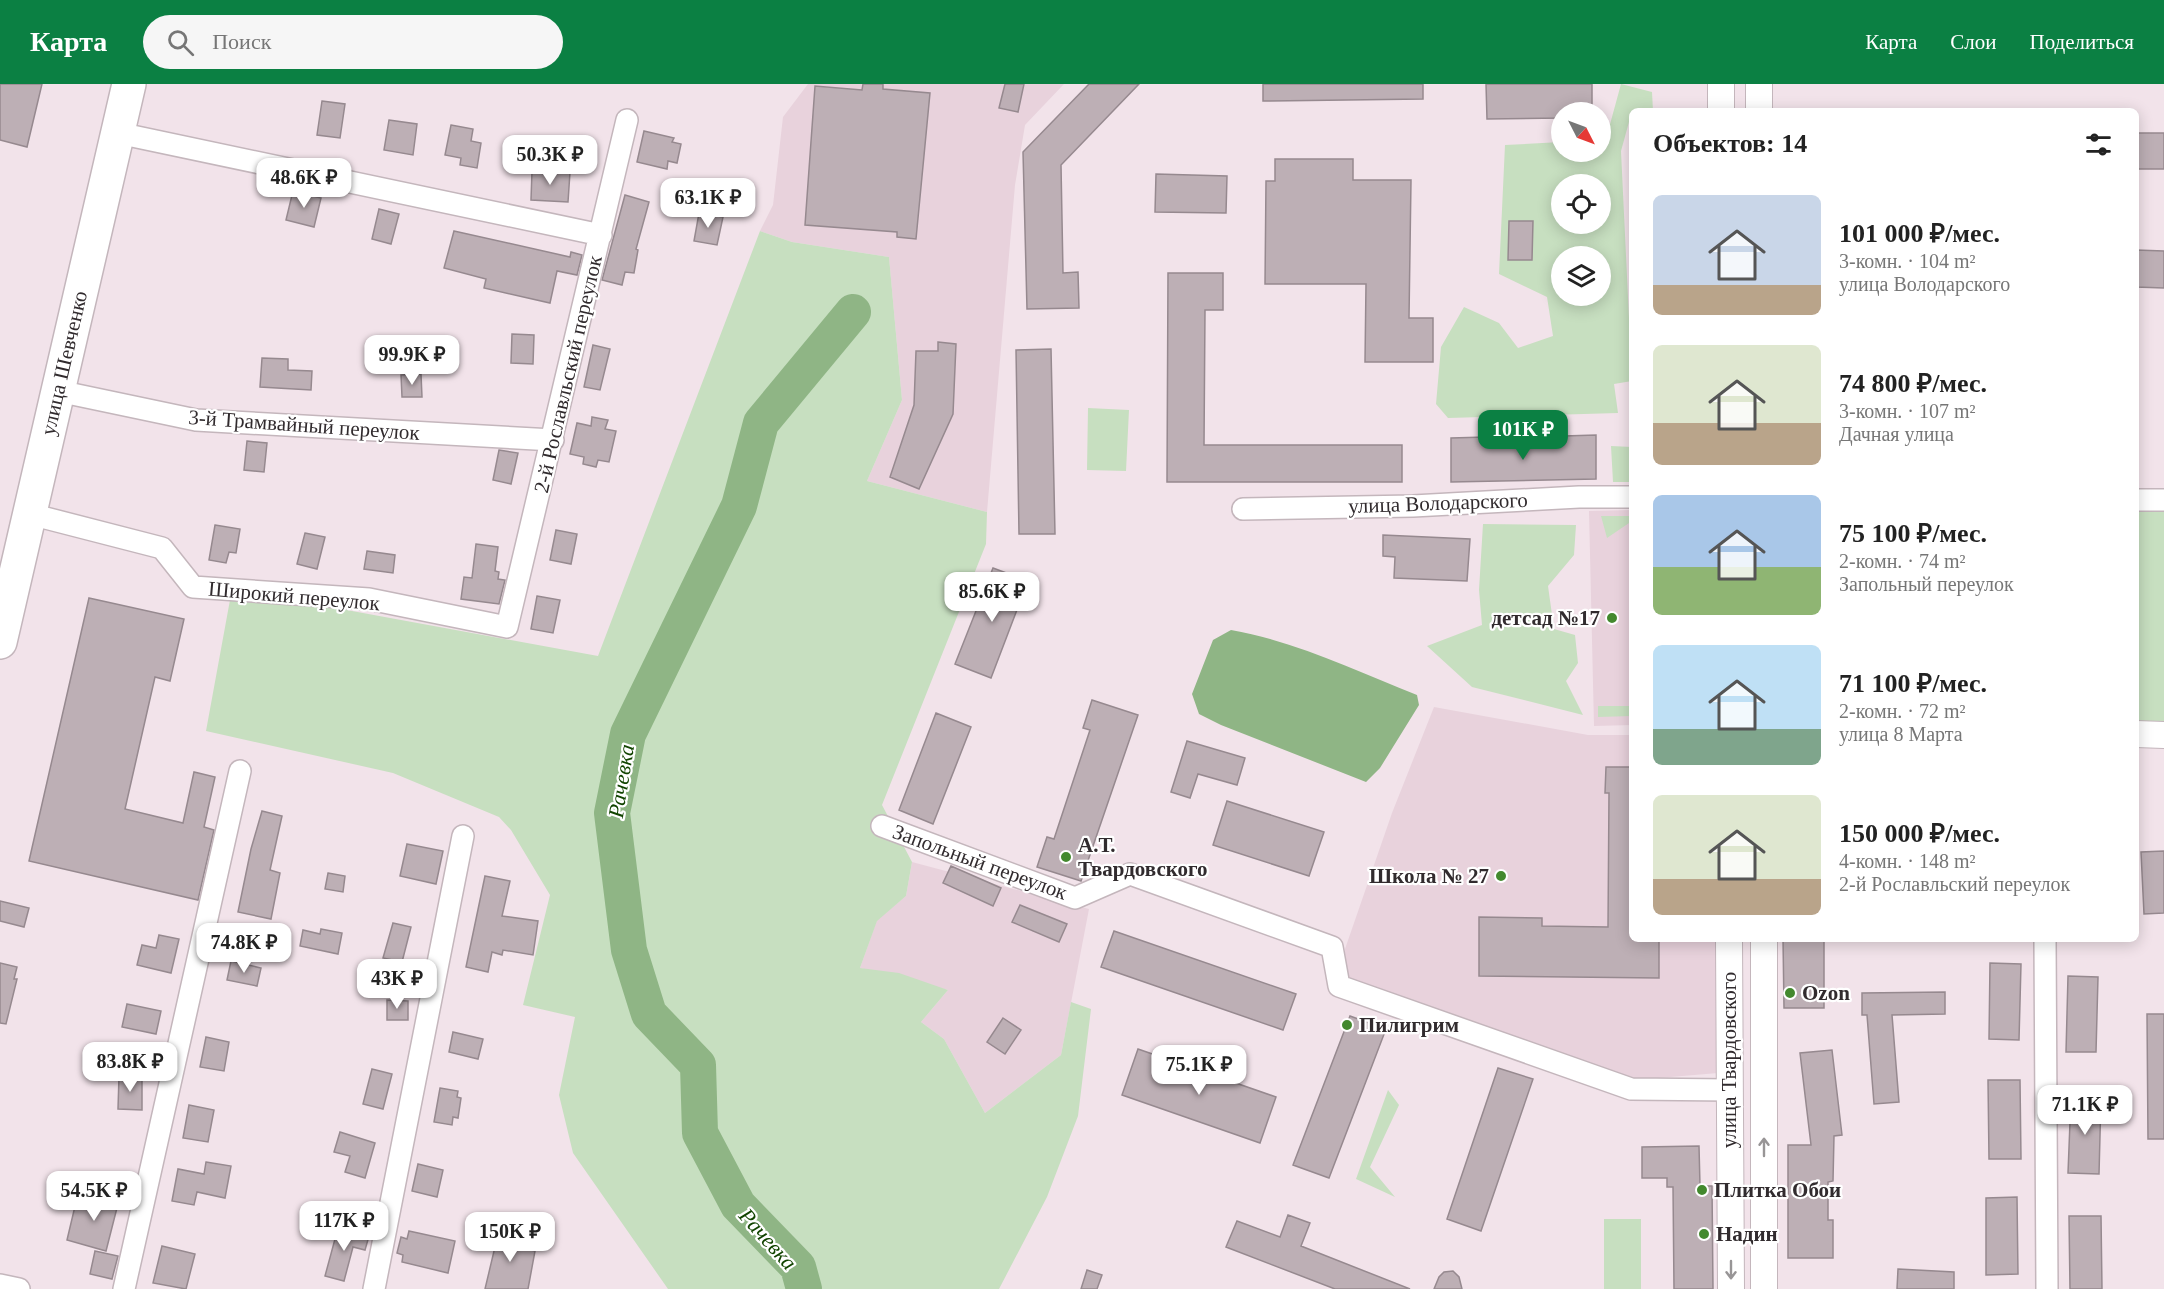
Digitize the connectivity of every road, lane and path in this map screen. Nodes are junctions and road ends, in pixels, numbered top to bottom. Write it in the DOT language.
graph roads {
  1 [pos="129,84"];
  2 [pos="1721,84"];
  3 [pos="1759,84"];
  4 [pos="1727,108"];
  5 [pos="1759,108"];
  6 [pos="627,120"];
  7 [pos="118,133"];
  8 [pos="601,235"];
  9 [pos="58,391"];
  10 [pos="553,440"];
  11 [pos="1629,497"];
  12 [pos="2139,500"];
  13 [pos="2164,500"];
  14 [pos="1243,509"];
  15 [pos="30,514"];
  16 [pos="507,627"];
  17 [pos="0,642"];
  18 [pos="2139,734"];
  19 [pos="2164,735"];
  20 [pos="240,771"];
  21 [pos="882,826"];
  22 [pos="464,836"];
  23 [pos="1729,942"];
  24 [pos="1764,942"];
  25 [pos="2045,942"];
  26 [pos="1730,1090"];
  27 [pos="0,1285"];
  28 [pos="19,1289"];
  29 [pos="124,1289"];
  30 [pos="374,1289"];
  31 [pos="1731,1289"];
  32 [pos="1764,1289"];
  33 [pos="2047,1289"];
  1 -- 7 [label="main road, улица Шевченко"];
  2 -- 4 [label="street"];
  3 -- 5 [label="street"];
  6 -- 8 [label="street, 2-й Рославльский переулок"];
  7 -- 8 [label="street"];
  7 -- 9 [label="main road, улица Шевченко"];
  8 -- 10 [label="street, 2-й Рославльский переулок"];
  9 -- 10 [label="street, 3-й Трамвайный переулок"];
  9 -- 15 [label="main road, улица Шевченко"];
  10 -- 16 [label="street, 2-й Рославльский переулок"];
  11 -- 14 [label="street, улица Володарского"];
  12 -- 13 [label="street"];
  15 -- 16 [label="street, Широкий переулок"];
  15 -- 17 [label="main road, улица Шевченко"];
  18 -- 19 [label="street"];
  20 -- 29 [label="street"];
  21 -- 26 [label="street, Запольный переулок"];
  22 -- 30 [label="street"];
  23 -- 26 [label="street, улица Твардовского"];
  32 -- 24 [label="street, улица Твардовского, one-way"];
  25 -- 33 [label="street"];
  26 -- 31 [label="street, улица Твардовского, one-way"];
  27 -- 28 [label="street"];
}
